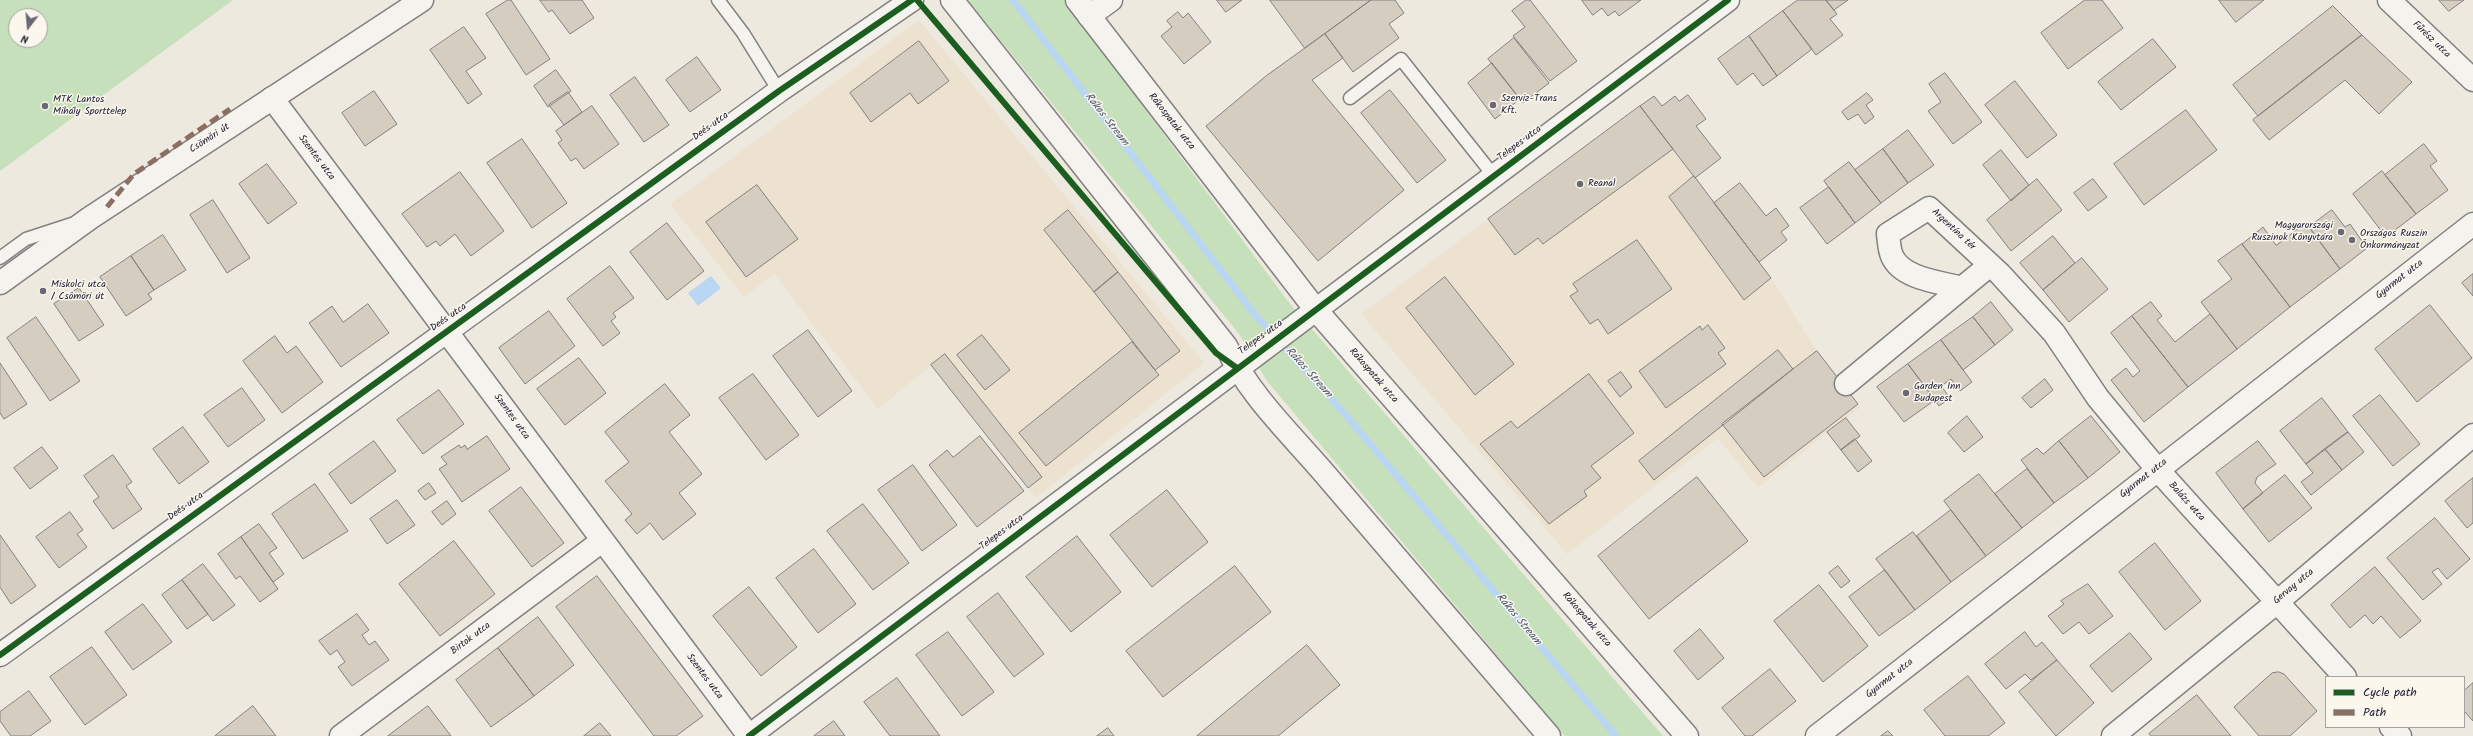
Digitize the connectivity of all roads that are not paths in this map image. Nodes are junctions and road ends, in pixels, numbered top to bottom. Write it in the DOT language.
graph roads {
  1 [pos="422,0"];
  2 [pos="718,0"];
  3 [pos="912,0"];
  4 [pos="952,0"];
  5 [pos="1110,0"];
  6 [pos="1728,0"];
  7 [pos="2389,0"];
  8 [pos="1083,8"];
  9 [pos="2473,80"];
  10 [pos="779,91"];
  11 [pos="272,98"];
  12 [pos="1350,98"];
  13 [pos="1494,176"];
  14 [pos="90,218"];
  15 [pos="2473,224"];
  16 [pos="0,258"];
  17 [pos="1990,265"];
  18 [pos="0,283"];
  19 [pos="1962,288"];
  20 [pos="1316,310"];
  21 [pos="448,332"];
  22 [pos="1246,362"];
  23 [pos="1846,384"];
  24 [pos="2473,435"];
  25 [pos="2157,469"];
  26 [pos="602,541"];
  27 [pos="2276,603"];
  28 [pos="0,655"];
  29 [pos="2344,676"];
  30 [pos="2392,728"];
  31 [pos="341,736"];
  32 [pos="749,736"];
  33 [pos="1549,736"];
  34 [pos="1687,736"];
  35 [pos="1817,736"];
  36 [pos="2113,736"];
  37 [pos="2400,736"];
  1 -- 11 [label="street, Csömöri út"];
  2 -- 10 [label="lane"];
  3 -- 10 [label="street, Deés utca"];
  4 -- 22 [label="street"];
  5 -- 8 [label="street"];
  6 -- 13 [label="street, Telepes utca"];
  7 -- 9 [label="street, Fűrész utca"];
  8 -- 20 [label="street, Rákospatak utca"];
  10 -- 21 [label="street, Deés utca"];
  11 -- 14 [label="street, Csömöri út"];
  11 -- 21 [label="street, Szentes utca"];
  12 -- 13 [label="lane"];
  13 -- 20 [label="street, Telepes utca"];
  14 -- 16 [label="lane"];
  14 -- 18 [label="street, Csömöri út"];
  15 -- 25 [label="street, Gyarmat utca"];
  17 -- 19 [label="street"];
  17 -- 19 [label="street, Argentína tér"];
  17 -- 25 [label="street, Balázs utca"];
  19 -- 23 [label="street"];
  20 -- 22 [label="street, Telepes utca"];
  20 -- 34 [label="street, Rákospatak utca"];
  21 -- 26 [label="street, Szentes utca"];
  21 -- 28 [label="street, Deés utca"];
  22 -- 32 [label="street, Telepes utca"];
  22 -- 33 [label="street"];
  24 -- 27 [label="street, Gervay utca"];
  25 -- 27 [label="street, Balázs utca"];
  25 -- 35 [label="street, Gyarmat utca"];
  26 -- 31 [label="street, Birtok utca"];
  26 -- 32 [label="street, Szentes utca"];
  27 -- 29 [label="street, Balázs utca"];
  27 -- 36 [label="street, Gervay utca"];
  30 -- 37 [label="street"];
}
